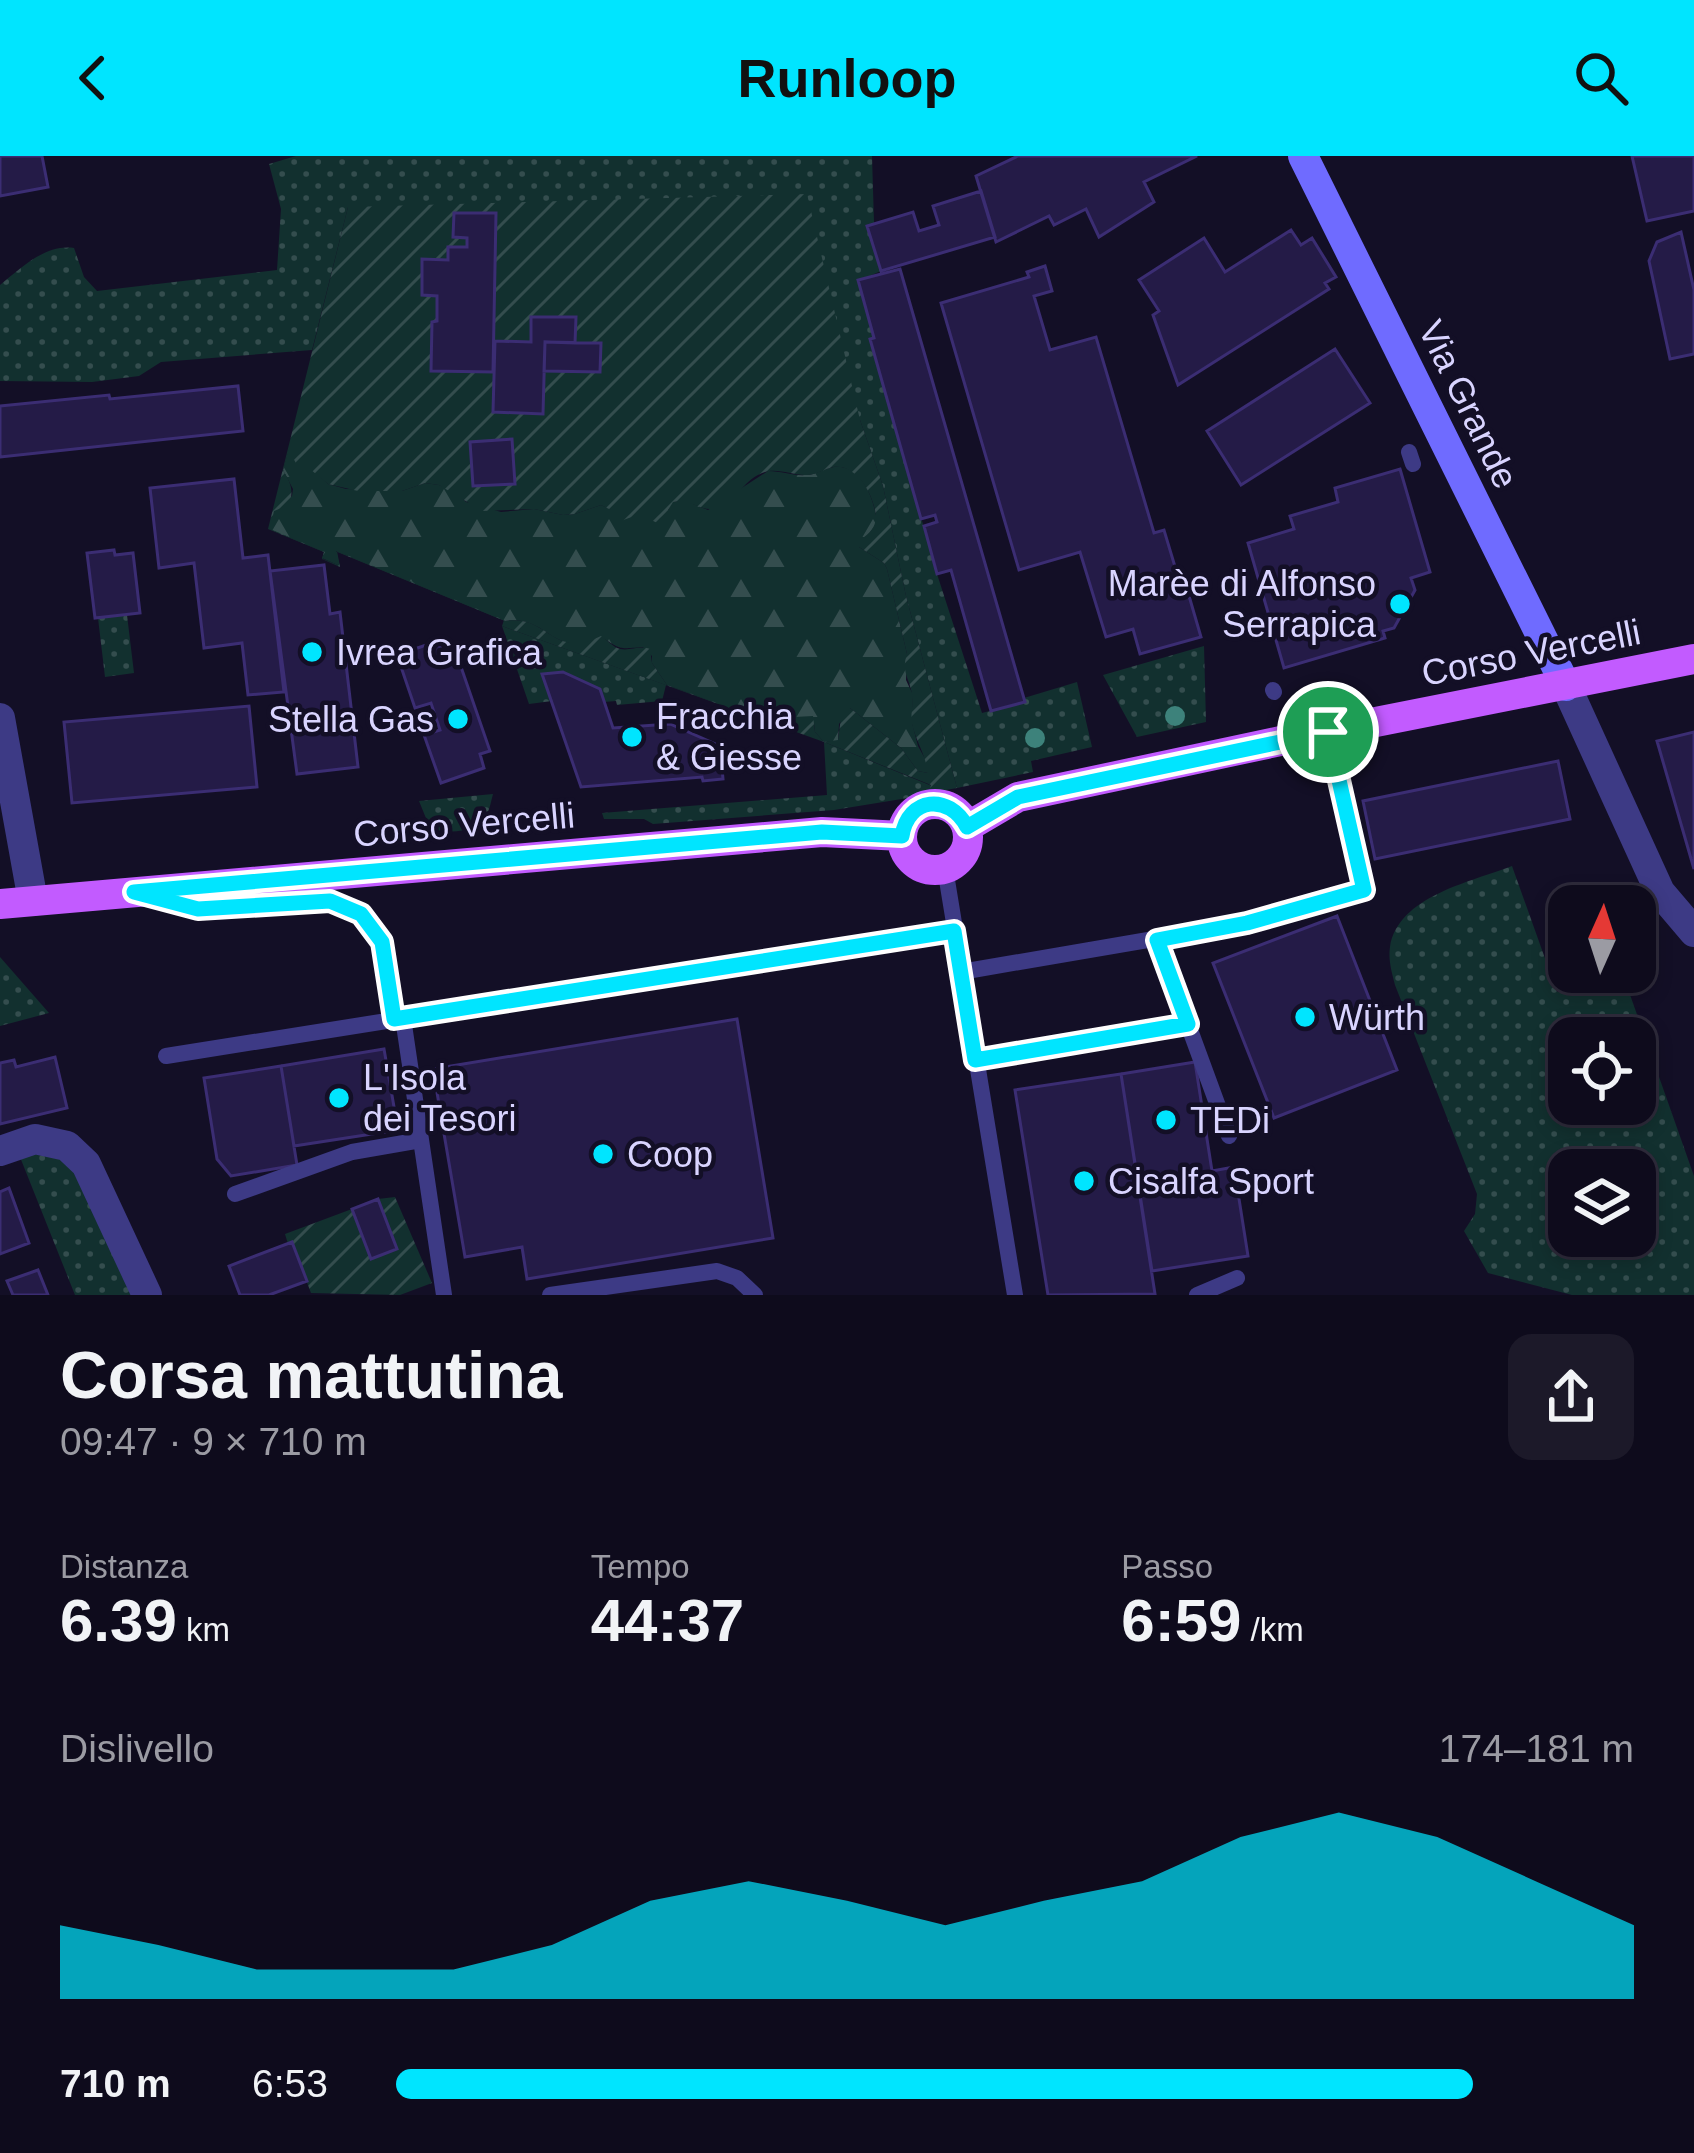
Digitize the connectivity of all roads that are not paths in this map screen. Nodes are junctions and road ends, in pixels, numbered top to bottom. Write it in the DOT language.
graph roads {
  1 [pos="1303,156"];
  2 [pos="1694,659"];
  3 [pos="1566,686"];
  4 [pos="0,718"];
  5 [pos="1328,732"];
  6 [pos="967,827"];
  7 [pos="902,836"];
  8 [pos="945,868"];
  9 [pos="134,892"];
  10 [pos="33,902"];
  11 [pos="0,904"];
  12 [pos="954,931"];
  13 [pos="1694,932"];
  14 [pos="1157,940"];
  15 [pos="961,972"];
  16 [pos="398,1019"];
  17 [pos="1188,1024"];
  18 [pos="166,1056"];
  19 [pos="975,1060"];
  20 [pos="1229,1136"];
  21 [pos="421,1140"];
  22 [pos="0,1151"];
  23 [pos="236,1194"];
  24 [pos="1237,1278"];
  25 [pos="147,1295"];
  26 [pos="444,1295"];
  27 [pos="550,1295"];
  28 [pos="754,1295"];
  29 [pos="1015,1295"];
  30 [pos="1197,1295"];
  1 -- 3 [label="street, Via Grande"];
  2 -- 3 [label="main road, Corso Vercelli"];
  3 -- 5 [label="main road, Corso Vercelli"];
  3 -- 13 [label="street"];
  4 -- 10 [label="street"];
  5 -- 6 [label="main road, Corso Vercelli"];
  5 -- 14 [label="lane"];
  6 -- 7 [label="main road"];
  6 -- 8 [label="main road"];
  7 -- 8 [label="main road"];
  7 -- 9 [label="main road, Corso Vercelli"];
  8 -- 12 [label="lane"];
  9 -- 10 [label="main road, Corso Vercelli"];
  9 -- 16 [label="lane"];
  10 -- 11 [label="main road, Corso Vercelli"];
  12 -- 15 [label="lane"];
  12 -- 16 [label="lane"];
  14 -- 15 [label="lane"];
  14 -- 17 [label="lane"];
  15 -- 19 [label="lane"];
  16 -- 18 [label="lane"];
  16 -- 21 [label="lane"];
  17 -- 19 [label="lane"];
  17 -- 20 [label="lane"];
  19 -- 29 [label="lane"];
  21 -- 23 [label="lane"];
  21 -- 26 [label="lane"];
  22 -- 25 [label="street"];
  24 -- 30 [label="lane"];
  27 -- 28 [label="lane"];
}
